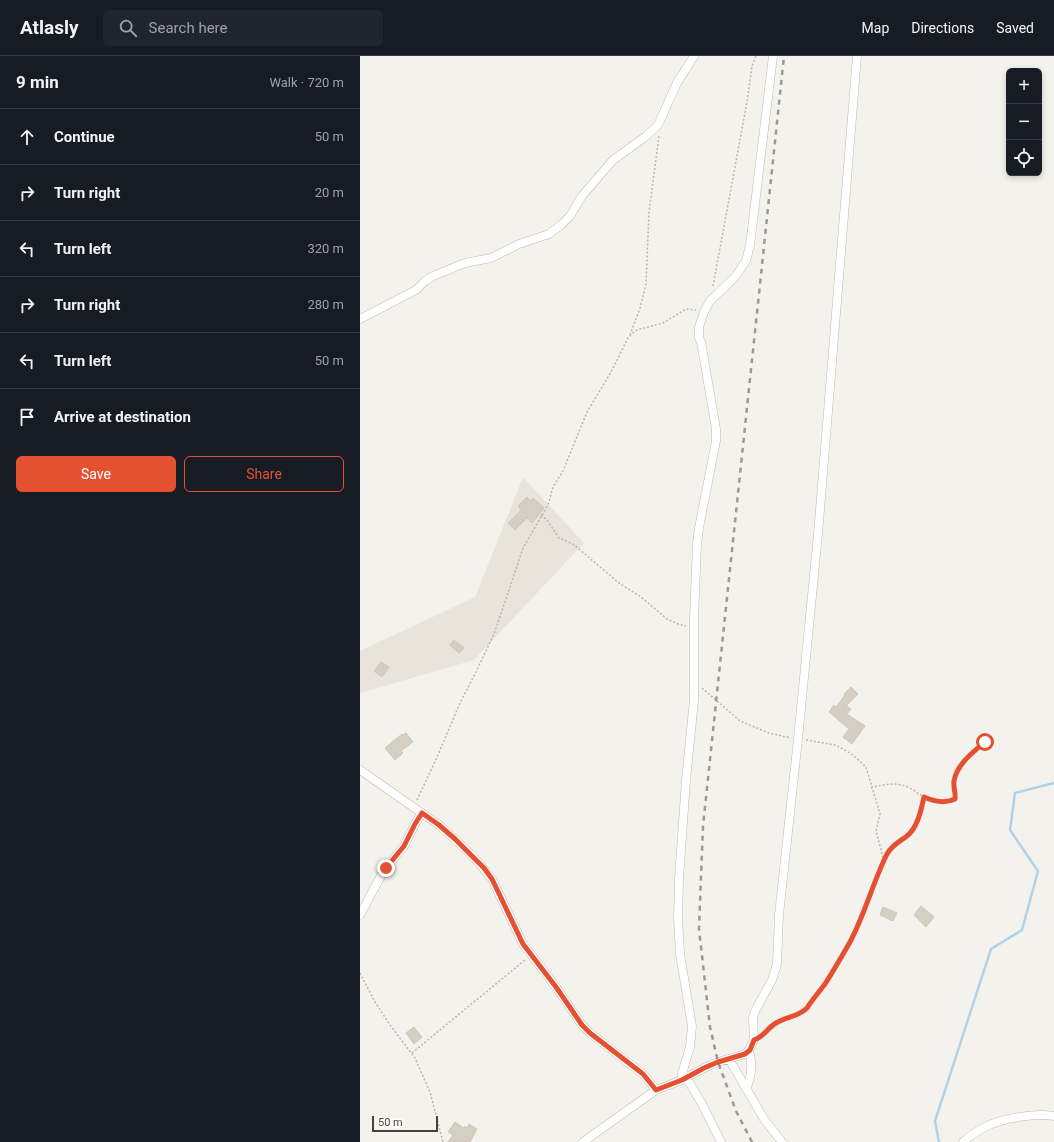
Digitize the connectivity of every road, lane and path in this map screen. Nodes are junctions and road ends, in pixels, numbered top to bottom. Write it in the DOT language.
graph roads {
  1 [pos="694,56"];
  2 [pos="756,56"];
  3 [pos="773,56"];
  4 [pos="857,56"];
  5 [pos="658,124"];
  6 [pos="713,286"];
  7 [pos="704,312"];
  8 [pos="360,319"];
  9 [pos="630,335"];
  10 [pos="541,515"];
  11 [pos="694,626"];
  12 [pos="694,681"];
  13 [pos="798,739"];
  14 [pos="985,742"];
  15 [pos="360,770"];
  16 [pos="871,788"];
  17 [pos="924,797"];
  18 [pos="414,808"];
  19 [pos="422,813"];
  20 [pos="884,861"];
  21 [pos="360,915"];
  22 [pos="531,955"];
  23 [pos="360,973"];
  24 [pos="754,1040"];
  25 [pos="750,1050"];
  26 [pos="412,1053"];
  27 [pos="729,1059"];
  28 [pos="684,1079"];
  29 [pos="746,1089"];
  30 [pos="656,1090"];
  31 [pos="1054,1116"];
  32 [pos="443,1142"];
  33 [pos="584,1142"];
  34 [pos="721,1142"];
  35 [pos="782,1142"];
  36 [pos="963,1142"];
  1 -- 5 [label="street"];
  2 -- 6 [label="path"];
  3 -- 7 [label="street"];
  4 -- 13 [label="street"];
  5 -- 8 [label="street"];
  5 -- 9 [label="path"];
  7 -- 9 [label="path"];
  7 -- 11 [label="street"];
  9 -- 10 [label="path"];
  10 -- 11 [label="path"];
  10 -- 18 [label="path"];
  11 -- 12 [label="street"];
  12 -- 13 [label="path"];
  12 -- 28 [label="street"];
  13 -- 16 [label="path"];
  13 -- 24 [label="street"];
  14 -- 17 [label="path"];
  15 -- 18 [label="street"];
  16 -- 17 [label="path"];
  16 -- 20 [label="path"];
  17 -- 20 [label="path"];
  18 -- 19 [label="street"];
  19 -- 21 [label="street"];
  19 -- 22 [label="street"];
  20 -- 24 [label="path"];
  22 -- 26 [label="path"];
  22 -- 30 [label="street"];
  23 -- 26 [label="path"];
  24 -- 25 [label="street"];
  25 -- 27 [label="street"];
  25 -- 29 [label="street"];
  26 -- 32 [label="path"];
  27 -- 28 [label="street"];
  27 -- 29 [label="street"];
  28 -- 30 [label="street"];
  28 -- 34 [label="street"];
  29 -- 35 [label="street"];
  30 -- 33 [label="street"];
  31 -- 36 [label="street"];
}
